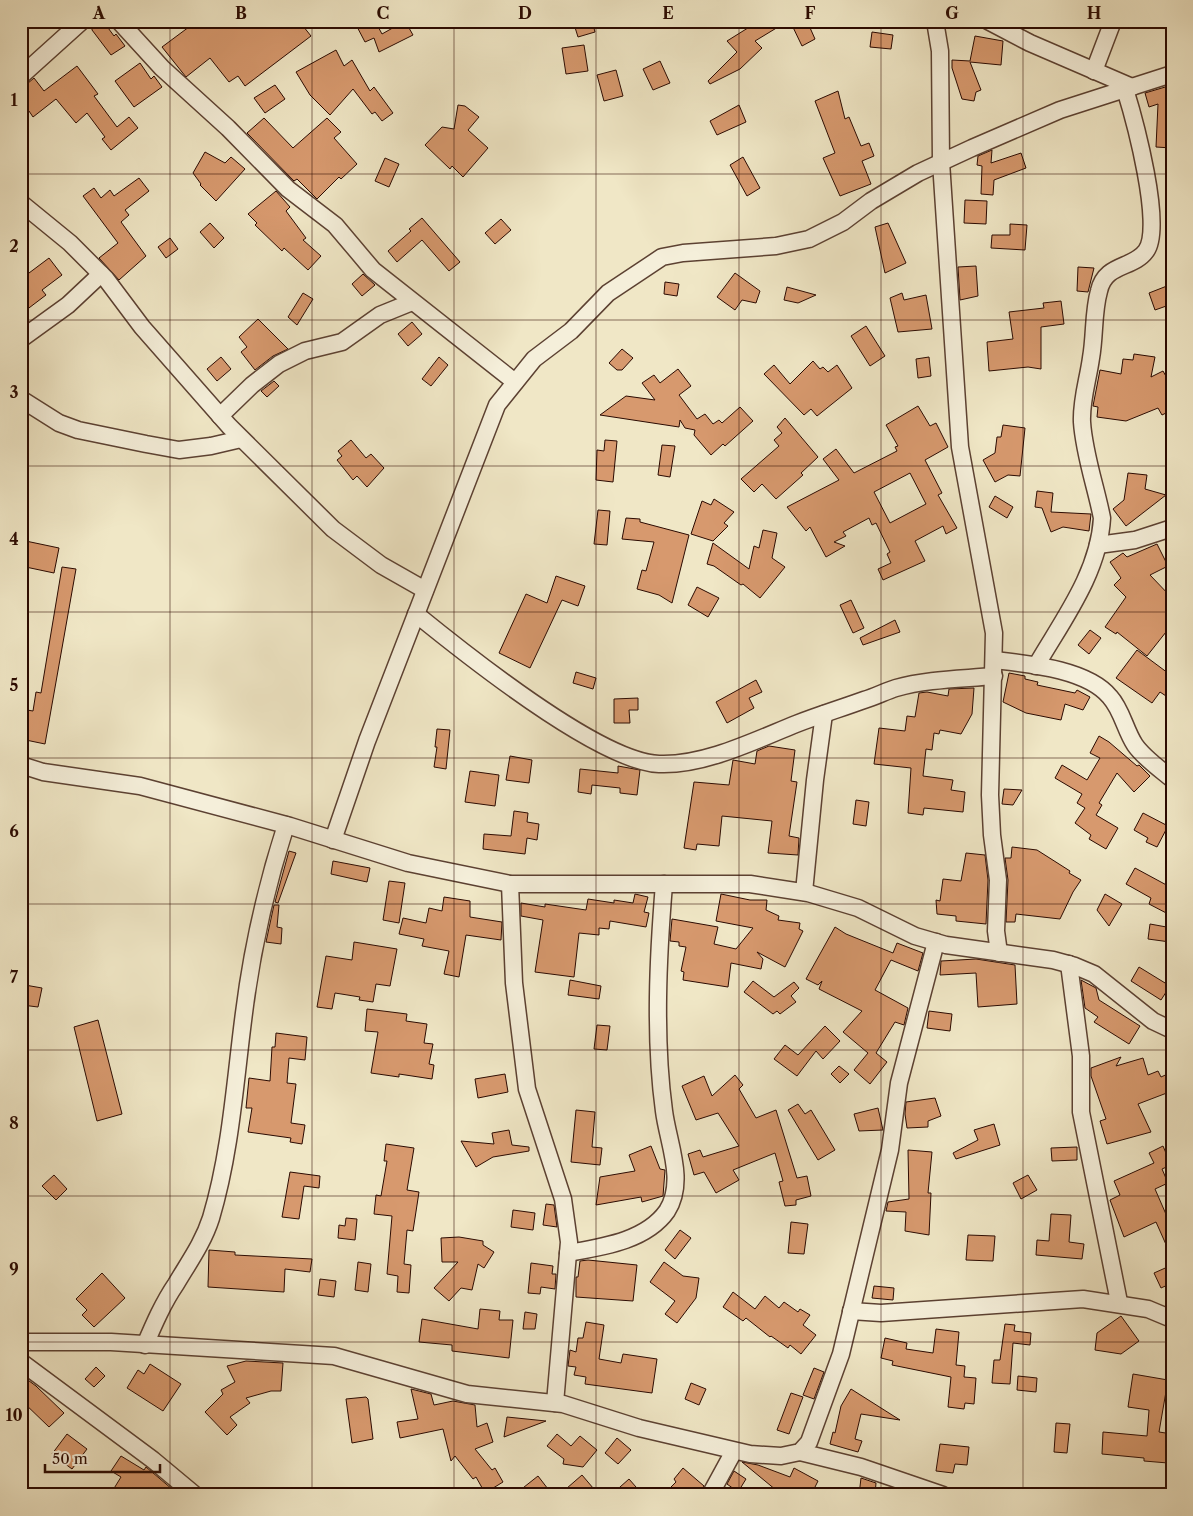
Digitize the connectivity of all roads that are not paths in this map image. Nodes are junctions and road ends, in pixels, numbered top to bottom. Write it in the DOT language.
graph roads {
  1 [pos="82,21"];
  2 [pos="119,21"];
  3 [pos="935,21"];
  4 [pos="988,21"];
  5 [pos="1113,21"];
  6 [pos="1094,71"];
  7 [pos="1172,74"];
  8 [pos="21,76"];
  9 [pos="1128,88"];
  10 [pos="941,162"];
  11 [pos="21,203"];
  12 [pos="101,274"];
  13 [pos="412,302"];
  14 [pos="21,339"];
  15 [pos="515,382"];
  16 [pos="21,399"];
  17 [pos="220,416"];
  18 [pos="241,439"];
  19 [pos="1172,528"];
  20 [pos="1098,545"];
  21 [pos="425,590"];
  22 [pos="416,614"];
  23 [pos="1036,666"];
  24 [pos="994,668"];
  25 [pos="824,714"];
  26 [pos="21,766"];
  27 [pos="1172,779"];
  28 [pos="286,825"];
  29 [pos="333,840"];
  30 [pos="510,884"];
  31 [pos="664,884"];
  32 [pos="804,892"];
  33 [pos="936,942"];
  34 [pos="999,952"];
  35 [pos="1069,964"];
  36 [pos="1172,1030"];
  37 [pos="568,1252"];
  38 [pos="1119,1302"];
  39 [pos="851,1311"];
  40 [pos="1172,1319"];
  41 [pos="21,1342"];
  42 [pos="145,1344"];
  43 [pos="21,1362"];
  44 [pos="555,1403"];
  45 [pos="734,1451"];
  46 [pos="800,1452"];
  47 [pos="195,1495"];
  48 [pos="710,1495"];
  49 [pos="943,1495"];
  1 -- 8 [label="street"];
  2 -- 13 [label="street"];
  3 -- 10 [label="street"];
  4 -- 6 [label="street"];
  5 -- 6 [label="street"];
  6 -- 9 [label="street"];
  7 -- 9 [label="street"];
  9 -- 10 [label="street"];
  9 -- 20 [label="street"];
  10 -- 15 [label="street"];
  10 -- 24 [label="street"];
  11 -- 12 [label="street"];
  12 -- 14 [label="street"];
  12 -- 17 [label="street"];
  13 -- 15 [label="street"];
  13 -- 17 [label="street"];
  15 -- 21 [label="street"];
  16 -- 18 [label="street"];
  17 -- 18 [label="street"];
  18 -- 21 [label="street"];
  19 -- 20 [label="street"];
  20 -- 23 [label="street"];
  21 -- 22 [label="street"];
  22 -- 25 [label="street"];
  22 -- 29 [label="street"];
  23 -- 24 [label="street"];
  23 -- 27 [label="street"];
  24 -- 25 [label="street"];
  24 -- 34 [label="street"];
  25 -- 32 [label="street"];
  26 -- 28 [label="street"];
  28 -- 29 [label="street"];
  28 -- 42 [label="street"];
  29 -- 30 [label="street"];
  30 -- 31 [label="street"];
  30 -- 37 [label="street"];
  31 -- 32 [label="street"];
  31 -- 37 [label="street"];
  32 -- 33 [label="street"];
  33 -- 34 [label="street"];
  33 -- 39 [label="street"];
  34 -- 35 [label="street"];
  35 -- 36 [label="street"];
  35 -- 38 [label="street"];
  37 -- 44 [label="street"];
  38 -- 39 [label="street"];
  38 -- 40 [label="street"];
  39 -- 46 [label="street"];
  41 -- 42 [label="street"];
  42 -- 44 [label="street"];
  43 -- 47 [label="street"];
  44 -- 45 [label="street"];
  45 -- 46 [label="street"];
  45 -- 48 [label="street"];
  46 -- 49 [label="street"];
}
